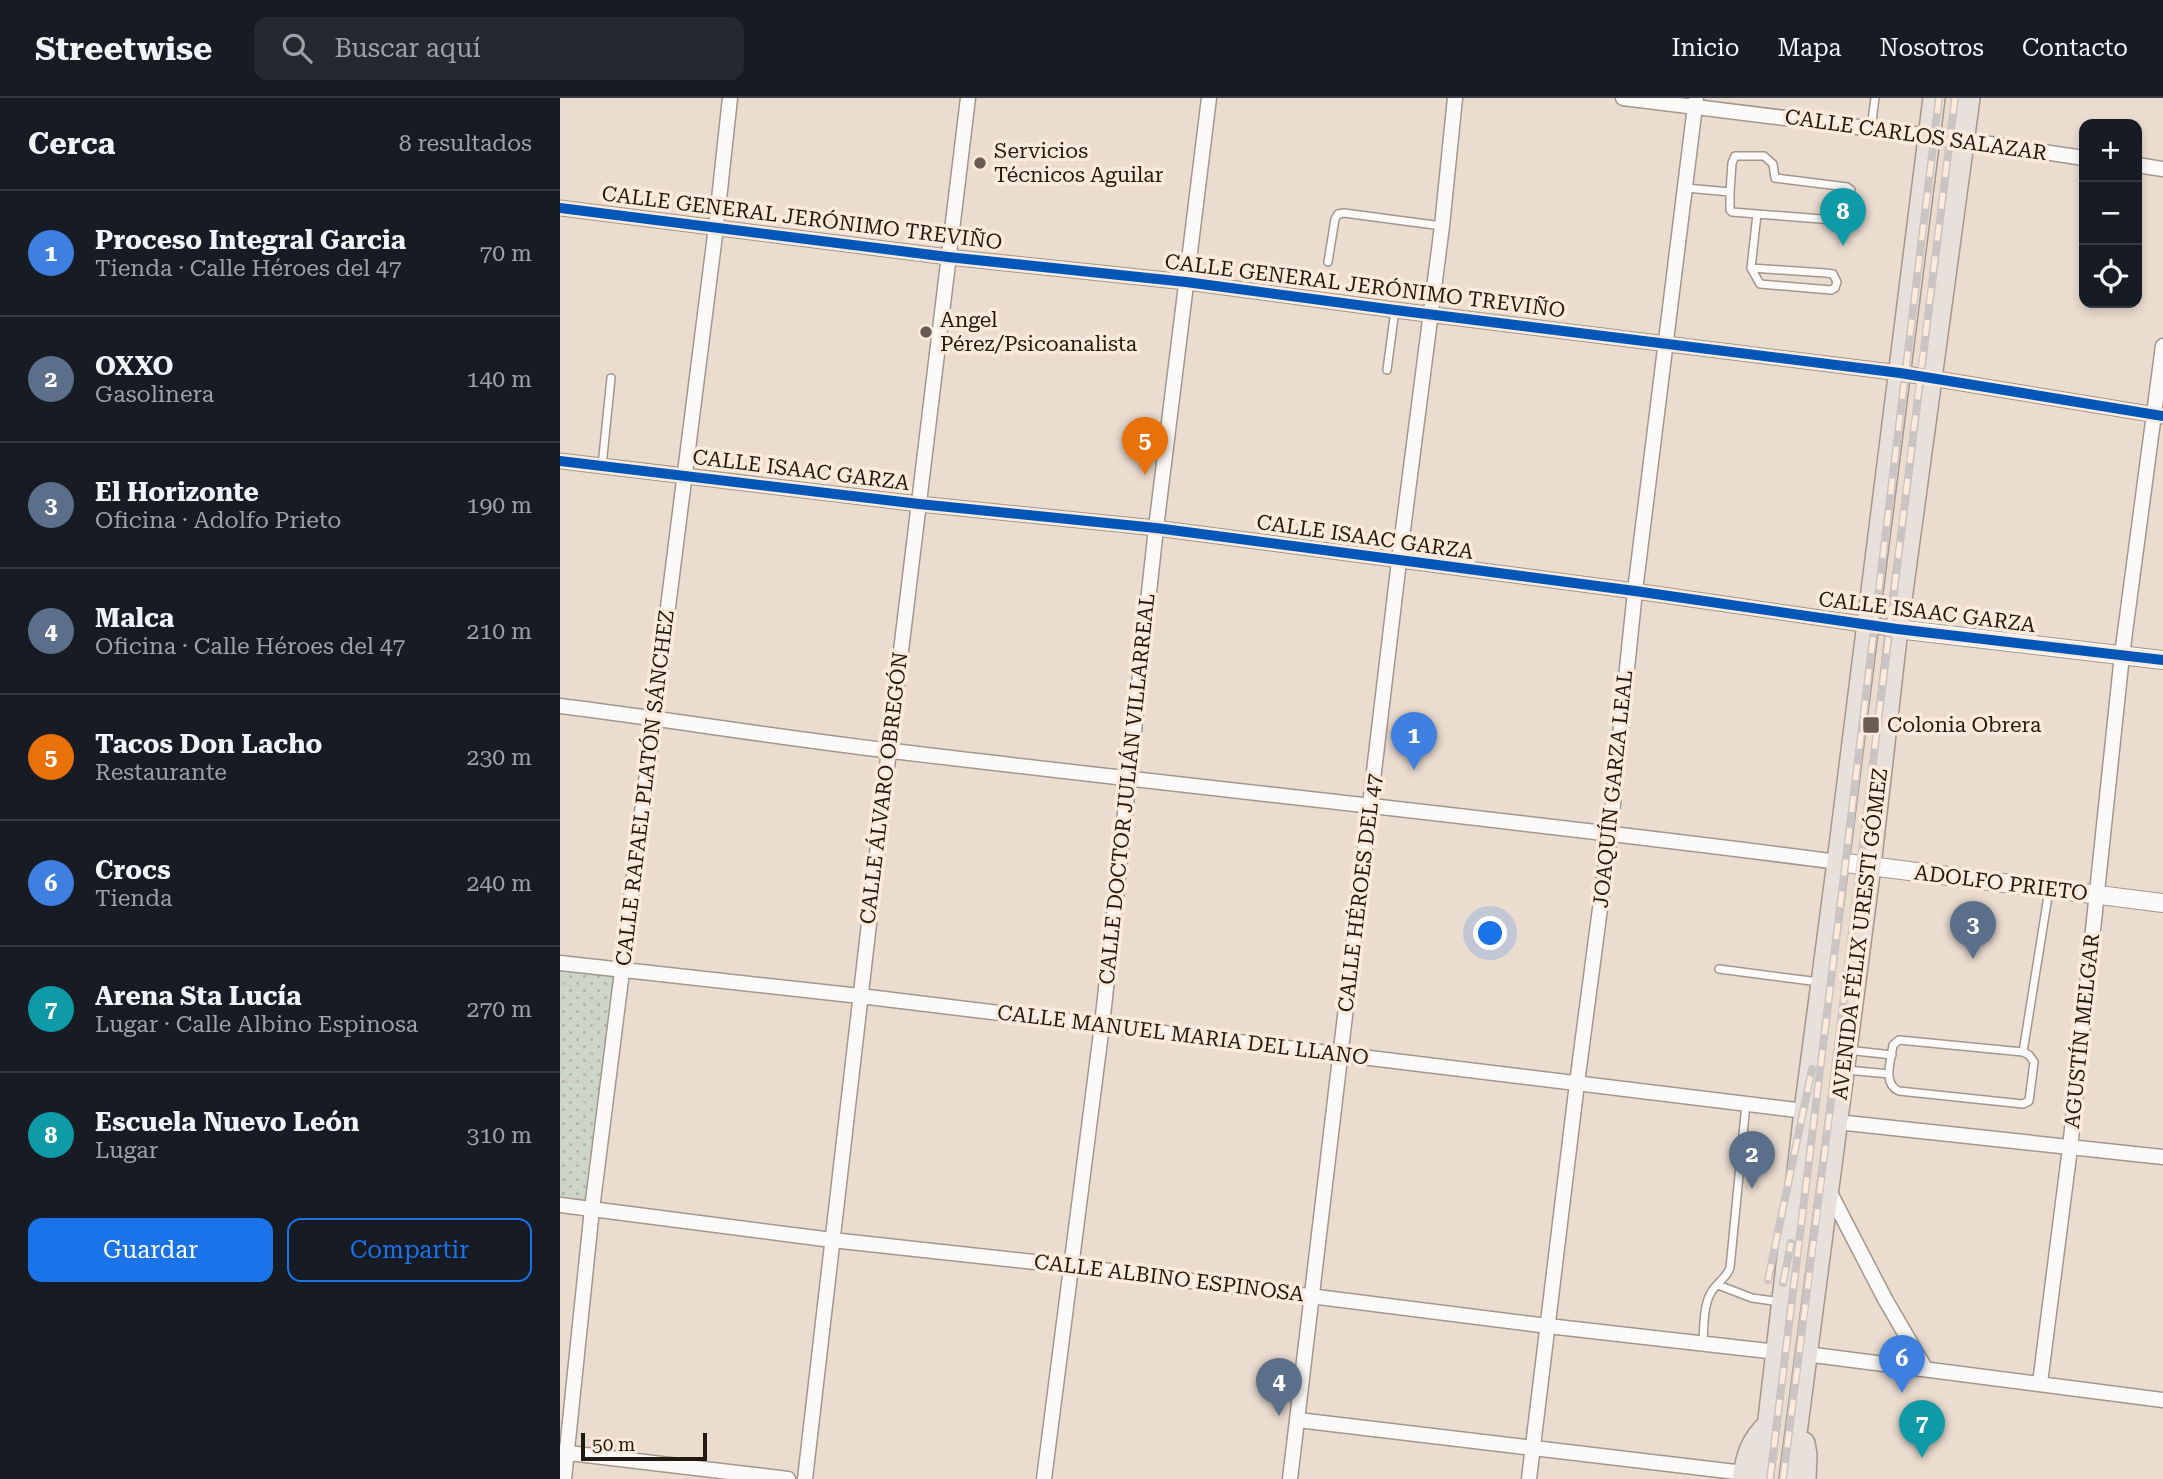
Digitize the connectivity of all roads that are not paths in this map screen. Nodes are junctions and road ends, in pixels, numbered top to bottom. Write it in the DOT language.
graph roads {
  1 [pos="730,98"];
  2 [pos="968,98"];
  3 [pos="1209,98"];
  4 [pos="1455,98"];
  5 [pos="1629,98"];
  6 [pos="1875,98"];
  7 [pos="1934,98"];
  8 [pos="1969,98"];
  9 [pos="1696,103"];
  10 [pos="1871,128"];
  11 [pos="1930,136"];
  12 [pos="1963,140"];
  13 [pos="2079,157"];
  14 [pos="2142,166"];
  15 [pos="2163,169"];
  16 [pos="1686,188"];
  17 [pos="1730,192"];
  18 [pos="560,208"];
  19 [pos="1757,214"];
  20 [pos="1442,226"];
  21 [pos="716,227"];
  22 [pos="948,257"];
  23 [pos="1328,262"];
  24 [pos="1751,268"];
  25 [pos="1186,282"];
  26 [pos="1395,310"];
  27 [pos="1430,315"];
  28 [pos="1665,344"];
  29 [pos="2163,346"];
  30 [pos="1387,370"];
  31 [pos="1900,373"];
  32 [pos="1931,377"];
  33 [pos="611,378"];
  34 [pos="2158,415"];
  35 [pos="560,461"];
  36 [pos="602,466"];
  37 [pos="685,475"];
  38 [pos="919,504"];
  39 [pos="1156,528"];
  40 [pos="1399,561"];
  41 [pos="1634,591"];
  42 [pos="1868,625"];
  43 [pos="1897,629"];
  44 [pos="2122,655"];
  45 [pos="2163,660"];
  46 [pos="560,706"];
  47 [pos="653,718"];
  48 [pos="888,750"];
  49 [pos="1127,779"];
  50 [pos="1369,807"];
  51 [pos="1611,833"];
  52 [pos="1838,862"];
  53 [pos="1870,866"];
  54 [pos="2049,887"];
  55 [pos="2097,895"];
  56 [pos="2163,903"];
  57 [pos="560,963"];
  58 [pos="1719,968"];
  59 [pos="623,970"];
  60 [pos="1822,982"];
  61 [pos="860,996"];
  62 [pos="1102,1025"];
  63 [pos="2023,1052"];
  64 [pos="1341,1055"];
  65 [pos="1892,1055"];
  66 [pos="1844,1060"];
  67 [pos="1889,1074"];
  68 [pos="1577,1083"];
  69 [pos="1746,1104"];
  70 [pos="1805,1111"];
  71 [pos="1837,1122"];
  72 [pos="2070,1149"];
  73 [pos="2163,1157"];
  74 [pos="1828,1189"];
  75 [pos="560,1205"];
  76 [pos="592,1209"];
  77 [pos="832,1240"];
  78 [pos="1071,1266"];
  79 [pos="1718,1285"];
  80 [pos="1312,1296"];
  81 [pos="1783,1303"];
  82 [pos="1548,1326"];
  83 [pos="1703,1344"];
  84 [pos="1777,1352"];
  85 [pos="1806,1354"];
  86 [pos="1925,1368"];
  87 [pos="2040,1383"];
  88 [pos="2163,1400"];
  89 [pos="1298,1420"];
  90 [pos="1797,1425"];
  91 [pos="1533,1448"];
  92 [pos="563,1453"];
  93 [pos="1750,1477"];
  94 [pos="564,1479"];
  95 [pos="788,1479"];
  96 [pos="805,1479"];
  97 [pos="1044,1479"];
  98 [pos="1290,1479"];
  99 [pos="1529,1479"];
  100 [pos="1790,1479"];
  101 [pos="1805,1479"];
  1 -- 21 [label="street, CALLE RAFAEL PLATÓN SÁNCHEZ"];
  2 -- 22 [label="street, CALLE ÁLVARO OBREGÓN"];
  3 -- 25 [label="street, CALLE DOCTOR JULIÁN VILLARREAL"];
  4 -- 20 [label="street, CALLE HÉROES DEL 47"];
  5 -- 9 [label="street, CALLE CARLOS SALAZAR"];
  6 -- 10 [label="lane"];
  7 -- 11 [label="main road, AVENIDA FÉLIX URESTI GÓMEZ"];
  8 -- 12 [label="main road, AVENIDA FÉLIX URESTI GÓMEZ"];
  9 -- 10 [label="street, CALLE CARLOS SALAZAR"];
  9 -- 16 [label="street, JOAQUÍN GARZA LEAL"];
  10 -- 11 [label="street, CALLE CARLOS SALAZAR"];
  11 -- 12 [label="street, CALLE CARLOS SALAZAR"];
  11 -- 31 [label="main road, AVENIDA FÉLIX URESTI GÓMEZ"];
  12 -- 13 [label="street, CALLE CARLOS SALAZAR"];
  12 -- 32 [label="main road, AVENIDA FÉLIX URESTI GÓMEZ"];
  14 -- 15 [label="street"];
  16 -- 17 [label="lane"];
  16 -- 28 [label="street, JOAQUÍN GARZA LEAL"];
  17 -- 19 [label="lane"];
  17 -- 19 [label="lane"];
  18 -- 21 [label="street, CALLE GENERAL JERÓNIMO TREVIÑO"];
  19 -- 24 [label="lane"];
  20 -- 23 [label="lane"];
  20 -- 27 [label="street, CALLE HÉROES DEL 47"];
  21 -- 22 [label="street, CALLE GENERAL JERÓNIMO TREVIÑO"];
  21 -- 37 [label="street, CALLE RAFAEL PLATÓN SÁNCHEZ"];
  22 -- 25 [label="street, CALLE GENERAL JERÓNIMO TREVIÑO"];
  22 -- 38 [label="street, CALLE ÁLVARO OBREGÓN"];
  24 -- 24 [label="lane"];
  25 -- 26 [label="street, CALLE GENERAL JERÓNIMO TREVIÑO"];
  25 -- 39 [label="street, CALLE DOCTOR JULIÁN VILLARREAL"];
  26 -- 27 [label="street, CALLE GENERAL JERÓNIMO TREVIÑO"];
  26 -- 30 [label="lane"];
  27 -- 28 [label="street, CALLE GENERAL JERÓNIMO TREVIÑO"];
  27 -- 40 [label="street, CALLE HÉROES DEL 47"];
  28 -- 31 [label="street, CALLE GENERAL JERÓNIMO TREVIÑO"];
  28 -- 41 [label="street, JOAQUÍN GARZA LEAL"];
  29 -- 34 [label="street, AGUSTÍN MELGAR"];
  31 -- 32 [label="street, CALLE GENERAL JERÓNIMO TREVIÑO"];
  31 -- 42 [label="main road, AVENIDA FÉLIX URESTI GÓMEZ"];
  32 -- 34 [label="street, CALLE GENERAL JERÓNIMO TREVIÑO"];
  32 -- 43 [label="main road, AVENIDA FÉLIX URESTI GÓMEZ"];
  33 -- 36 [label="lane"];
  34 -- 44 [label="street, AGUSTÍN MELGAR"];
  35 -- 36 [label="street, CALLE ISAAC GARZA"];
  36 -- 37 [label="street, CALLE ISAAC GARZA"];
  37 -- 38 [label="street, CALLE ISAAC GARZA"];
  37 -- 47 [label="street, CALLE RAFAEL PLATÓN SÁNCHEZ"];
  38 -- 39 [label="street, CALLE ISAAC GARZA"];
  38 -- 48 [label="street, CALLE ÁLVARO OBREGÓN"];
  39 -- 40 [label="street, CALLE ISAAC GARZA"];
  39 -- 49 [label="street, CALLE DOCTOR JULIÁN VILLARREAL"];
  40 -- 41 [label="street, CALLE ISAAC GARZA"];
  40 -- 50 [label="street, CALLE HÉROES DEL 47"];
  41 -- 42 [label="street, CALLE ISAAC GARZA"];
  41 -- 51 [label="street, JOAQUÍN GARZA LEAL"];
  42 -- 43 [label="street, CALLE ISAAC GARZA"];
  42 -- 52 [label="main road, AVENIDA FÉLIX URESTI GÓMEZ"];
  43 -- 44 [label="street, CALLE ISAAC GARZA"];
  43 -- 53 [label="main road, AVENIDA FÉLIX URESTI GÓMEZ"];
  44 -- 45 [label="street, CALLE ISAAC GARZA"];
  44 -- 55 [label="street, AGUSTÍN MELGAR"];
  46 -- 47 [label="street"];
  47 -- 48 [label="street"];
  47 -- 59 [label="street, CALLE RAFAEL PLATÓN SÁNCHEZ"];
  48 -- 49 [label="street"];
  48 -- 61 [label="street, CALLE ÁLVARO OBREGÓN"];
  49 -- 50 [label="street"];
  49 -- 62 [label="street, CALLE DOCTOR JULIÁN VILLARREAL"];
  50 -- 51 [label="street"];
  50 -- 64 [label="street, CALLE HÉROES DEL 47"];
  51 -- 52 [label="street"];
  51 -- 68 [label="street, JOAQUÍN GARZA LEAL"];
  52 -- 53 [label="street, ADOLFO PRIETO"];
  52 -- 60 [label="main road, AVENIDA FÉLIX URESTI GÓMEZ"];
  53 -- 54 [label="street, ADOLFO PRIETO"];
  53 -- 66 [label="main road, AVENIDA FÉLIX URESTI GÓMEZ"];
  54 -- 55 [label="street, ADOLFO PRIETO"];
  54 -- 63 [label="lane"];
  55 -- 56 [label="street, ADOLFO PRIETO"];
  55 -- 72 [label="street, AGUSTÍN MELGAR"];
  57 -- 59 [label="street, CALLE MANUEL MARIA DEL LLANO"];
  58 -- 60 [label="lane"];
  59 -- 61 [label="street, CALLE MANUEL MARIA DEL LLANO"];
  59 -- 76 [label="street, CALLE RAFAEL PLATÓN SÁNCHEZ"];
  60 -- 70 [label="main road, AVENIDA FÉLIX URESTI GÓMEZ"];
  61 -- 62 [label="street, CALLE MANUEL MARIA DEL LLANO"];
  61 -- 77 [label="street, CALLE ÁLVARO OBREGÓN"];
  62 -- 64 [label="street, CALLE MANUEL MARIA DEL LLANO"];
  62 -- 78 [label="street, CALLE DOCTOR JULIÁN VILLARREAL"];
  63 -- 65 [label="lane"];
  63 -- 67 [label="lane"];
  64 -- 68 [label="street, CALLE MANUEL MARIA DEL LLANO"];
  64 -- 80 [label="street, CALLE HÉROES DEL 47"];
  65 -- 66 [label="lane"];
  65 -- 67 [label="lane"];
  66 -- 67 [label="lane"];
  66 -- 71 [label="main road, AVENIDA FÉLIX URESTI GÓMEZ"];
  68 -- 69 [label="street, CALLE MANUEL MARIA DEL LLANO"];
  68 -- 82 [label="street, JOAQUÍN GARZA LEAL"];
  69 -- 70 [label="street, CALLE MANUEL MARIA DEL LLANO"];
  69 -- 79 [label="lane"];
  70 -- 81 [label="main road, AVENIDA FÉLIX URESTI GÓMEZ"];
  71 -- 72 [label="street"];
  71 -- 74 [label="main road, AVENIDA FÉLIX URESTI GÓMEZ"];
  72 -- 73 [label="street"];
  72 -- 87 [label="street, AGUSTÍN MELGAR"];
  74 -- 85 [label="main road, AVENIDA FÉLIX URESTI GÓMEZ"];
  74 -- 86 [label="street"];
  75 -- 76 [label="street, CALLE ALBINO ESPINOSA"];
  76 -- 77 [label="street, CALLE ALBINO ESPINOSA"];
  76 -- 92 [label="street, CALLE RAFAEL PLATÓN SÁNCHEZ"];
  77 -- 78 [label="street, CALLE ALBINO ESPINOSA"];
  77 -- 96 [label="street, CALLE ÁLVARO OBREGÓN"];
  78 -- 80 [label="street, CALLE ALBINO ESPINOSA"];
  78 -- 97 [label="street, CALLE DOCTOR JULIÁN VILLARREAL"];
  79 -- 81 [label="lane"];
  79 -- 83 [label="lane"];
  80 -- 82 [label="street, CALLE ALBINO ESPINOSA"];
  80 -- 89 [label="street, CALLE HÉROES DEL 47"];
  81 -- 84 [label="main road, AVENIDA FÉLIX URESTI GÓMEZ"];
  82 -- 83 [label="street, CALLE ALBINO ESPINOSA"];
  82 -- 91 [label="street, JOAQUÍN GARZA LEAL"];
  83 -- 84 [label="street, CALLE ALBINO ESPINOSA"];
  84 -- 93 [label="main road, AVENIDA FÉLIX URESTI GÓMEZ"];
  85 -- 86 [label="street"];
  85 -- 90 [label="main road, AVENIDA FÉLIX URESTI GÓMEZ"];
  86 -- 87 [label="street"];
  87 -- 88 [label="street"];
  89 -- 91 [label="street"];
  89 -- 98 [label="street, CALLE HÉROES DEL 47"];
  90 -- 100 [label="main road, AVENIDA FÉLIX URESTI GÓMEZ"];
  90 -- 101 [label="main road"];
  91 -- 93 [label="street"];
  91 -- 99 [label="street, JOAQUÍN GARZA LEAL"];
  92 -- 94 [label="street, CALLE RAFAEL PLATÓN SÁNCHEZ"];
  92 -- 95 [label="street"];
}
